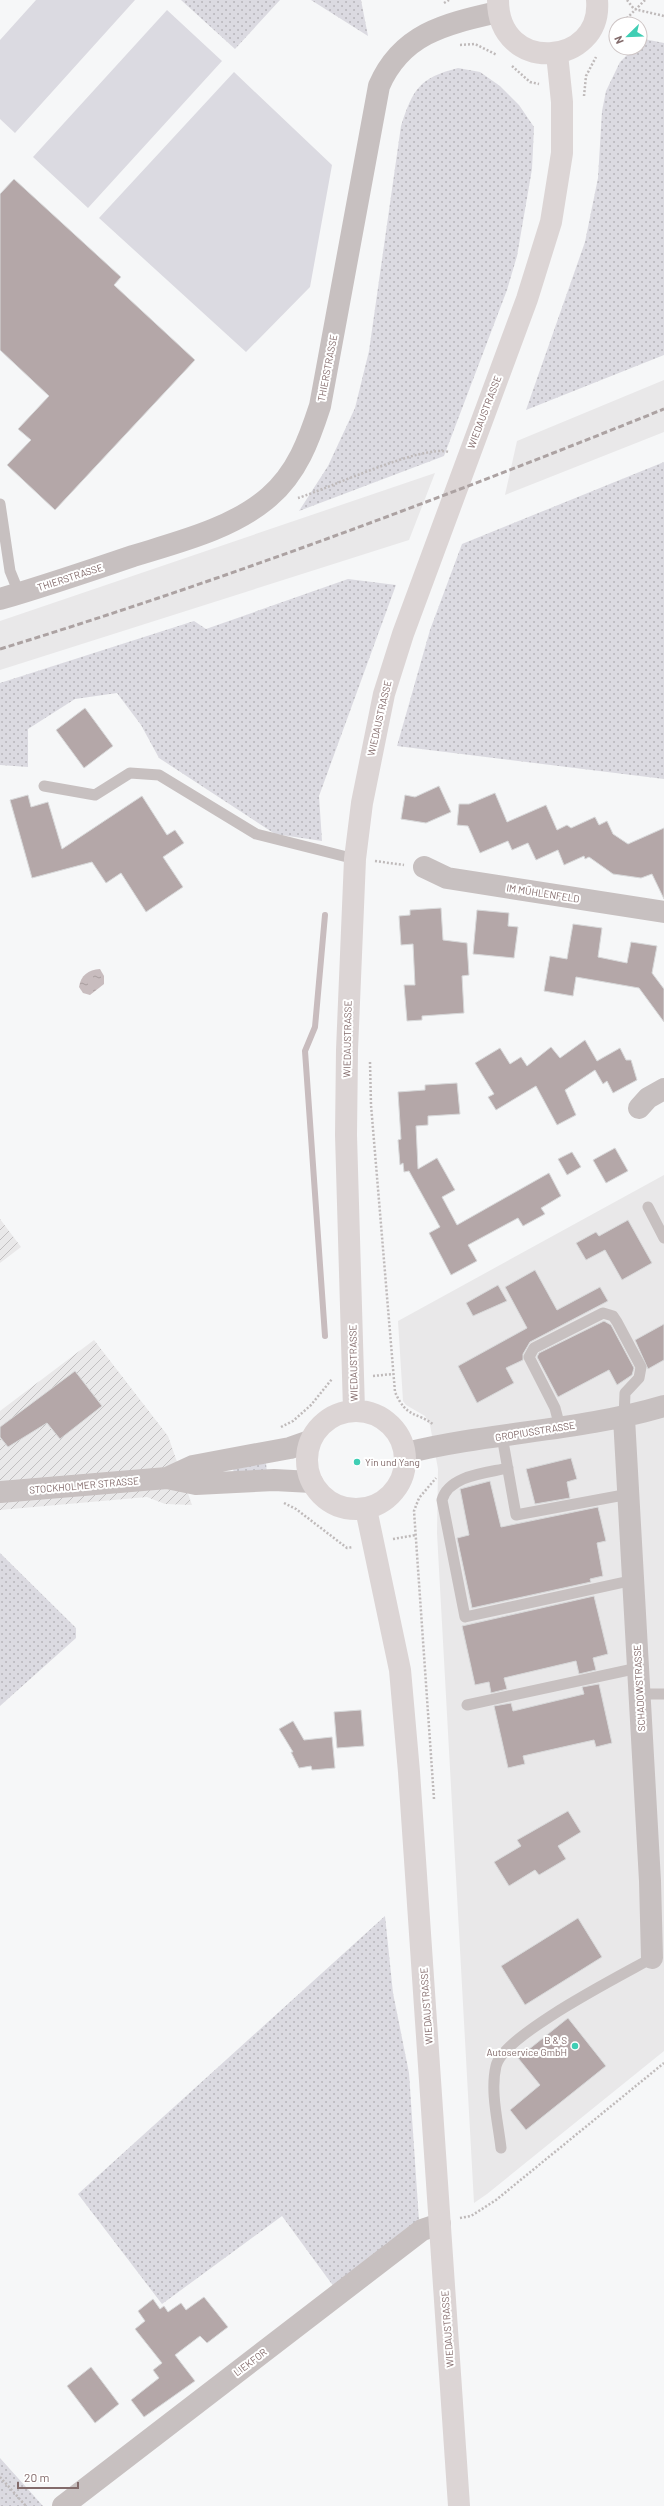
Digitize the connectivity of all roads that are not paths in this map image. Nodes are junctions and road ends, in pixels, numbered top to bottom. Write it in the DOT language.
graph roads {
  1 [pos="596,0"];
  2 [pos="498,6"];
  3 [pos="557,54"];
  4 [pos="0,504"];
  5 [pos="9,596"];
  6 [pos="44,786"];
  7 [pos="364,864"];
  8 [pos="424,867"];
  9 [pos="664,912"];
  10 [pos="664,1089"];
  11 [pos="639,1108"];
  12 [pos="648,1207"];
  13 [pos="664,1238"];
  14 [pos="664,1406"];
  15 [pos="354,1410"];
  16 [pos="624,1418"];
  17 [pos="560,1427"];
  18 [pos="502,1436"];
  19 [pos="310,1441"];
  20 [pos="406,1453"];
  21 [pos="508,1468"];
  22 [pos="167,1478"];
  23 [pos="312,1482"];
  24 [pos="0,1492"];
  25 [pos="629,1494"];
  26 [pos="366,1509"];
  27 [pos="634,1580"];
  28 [pos="638,1668"];
  29 [pos="639,1694"];
  30 [pos="664,1694"];
  31 [pos="467,1705"];
  32 [pos="656,1948"];
  33 [pos="501,2148"];
  34 [pos="449,2221"];
  35 [pos="63,2506"];
  36 [pos="459,2506"];
  1 -- 3 [label="main road"];
  2 -- 3 [label="main road"];
  2 -- 5 [label="street, THIERSTRASSE"];
  3 -- 7 [label="main road, WIEDAUSTRASSE"];
  4 -- 5 [label="lane"];
  6 -- 7 [label="lane"];
  7 -- 15 [label="main road, WIEDAUSTRASSE"];
  8 -- 9 [label="street, IM MÜHLENFELD"];
  10 -- 11 [label="street"];
  12 -- 13 [label="lane"];
  14 -- 16 [label="street, GROPIUSSTRASSE"];
  15 -- 19 [label="main road"];
  15 -- 20 [label="main road"];
  16 -- 17 [label="street, GROPIUSSTRASSE"];
  16 -- 17 [label="lane"];
  16 -- 25 [label="street, SCHADOWSTRASSE"];
  17 -- 18 [label="street, GROPIUSSTRASSE"];
  18 -- 20 [label="street, GROPIUSSTRASSE"];
  18 -- 21 [label="lane"];
  19 -- 22 [label="street, STOCKHOLMER STRASSE"];
  19 -- 23 [label="main road"];
  20 -- 26 [label="main road"];
  21 -- 25 [label="lane"];
  21 -- 27 [label="lane"];
  22 -- 23 [label="street, STOCKHOLMER STRASSE"];
  22 -- 24 [label="street, STOCKHOLMER STRASSE"];
  23 -- 26 [label="main road"];
  25 -- 27 [label="street, SCHADOWSTRASSE"];
  26 -- 34 [label="main road, WIEDAUSTRASSE"];
  27 -- 28 [label="street, SCHADOWSTRASSE"];
  28 -- 29 [label="street, SCHADOWSTRASSE"];
  28 -- 31 [label="lane"];
  29 -- 30 [label="lane"];
  29 -- 32 [label="street, SCHADOWSTRASSE"];
  32 -- 33 [label="lane"];
  34 -- 35 [label="street, LIEKFOR"];
  34 -- 36 [label="main road, WIEDAUSTRASSE"];
}
